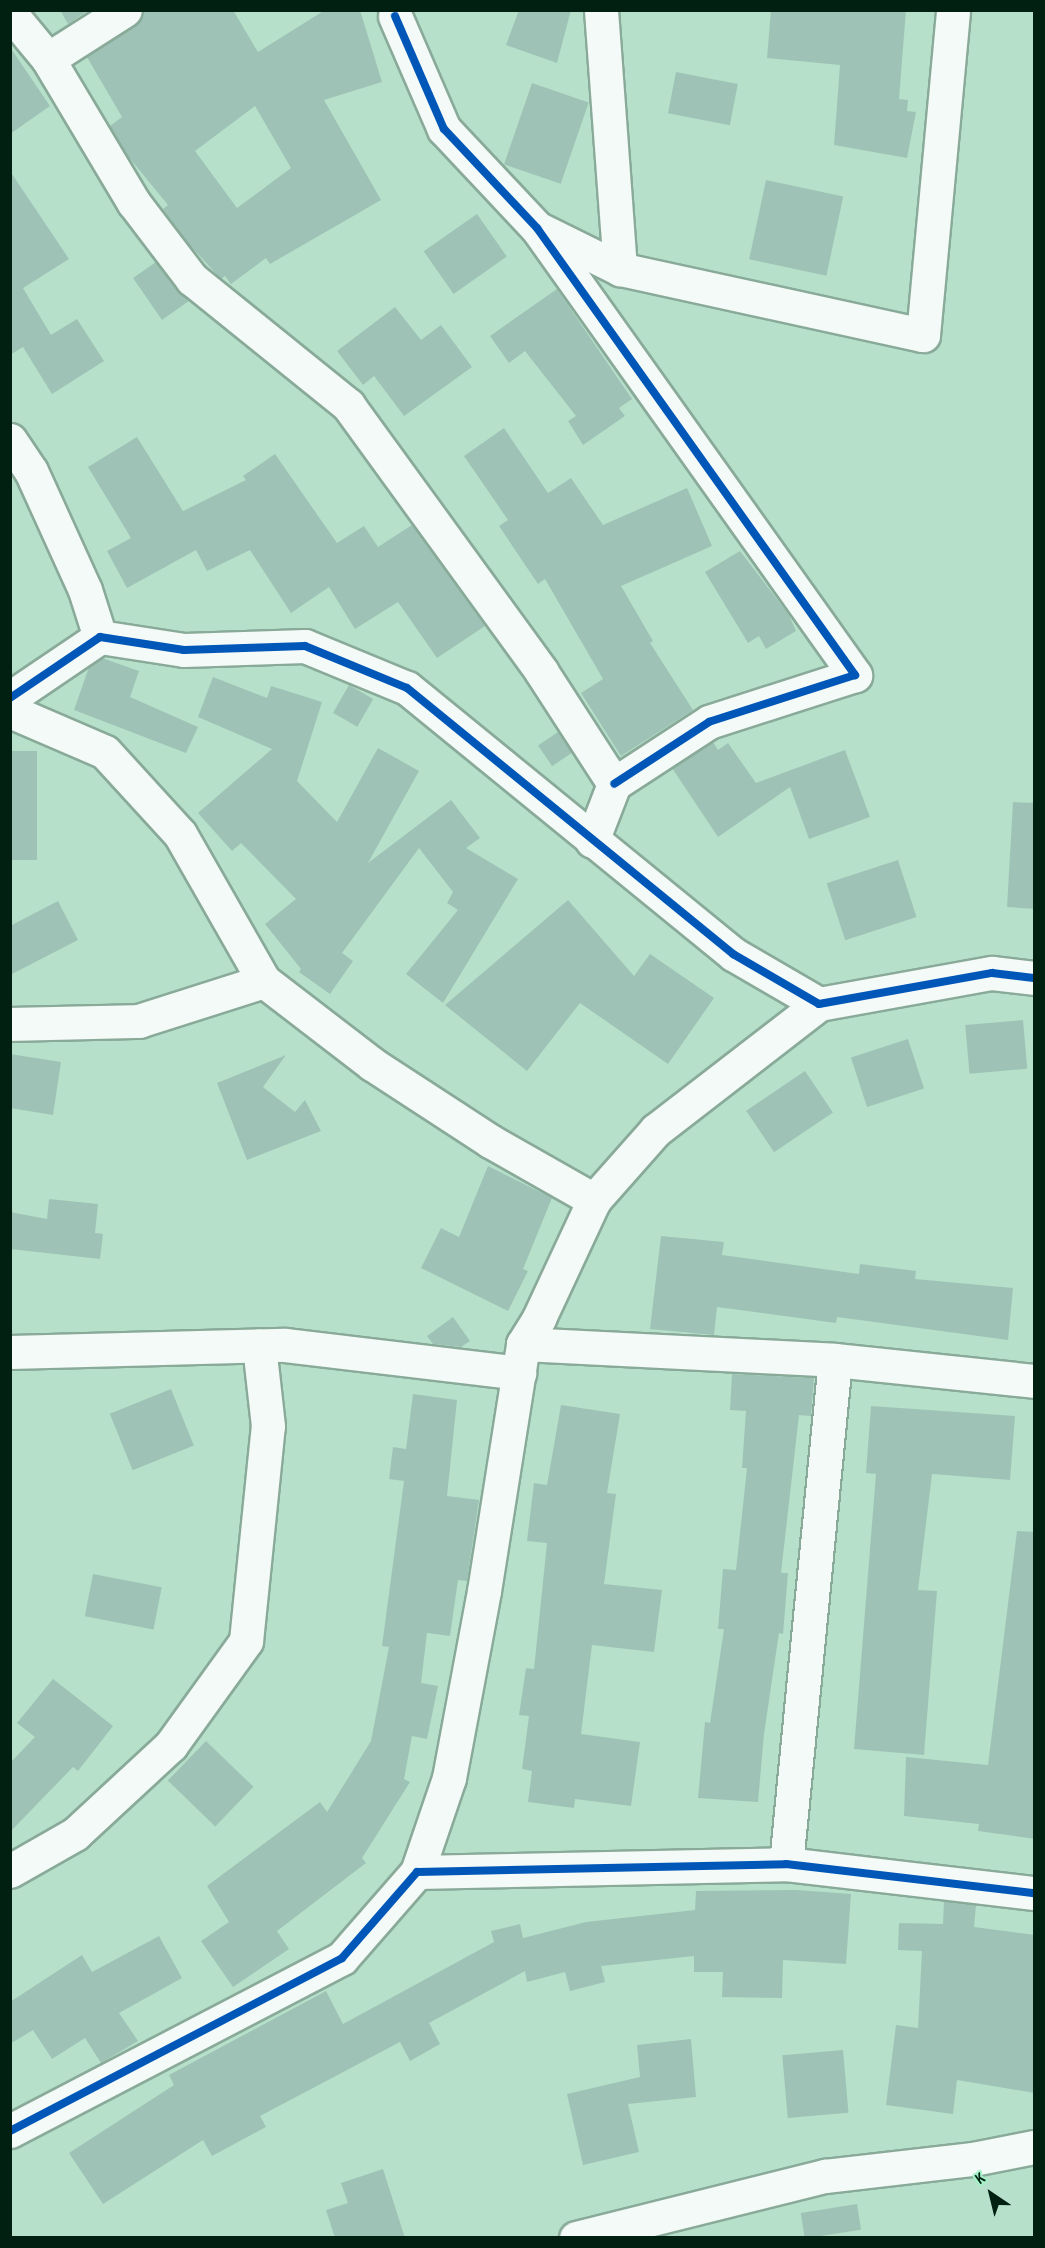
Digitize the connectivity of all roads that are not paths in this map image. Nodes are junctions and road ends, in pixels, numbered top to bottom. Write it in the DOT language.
graph roads {
  1 [pos="124,10"];
  2 [pos="601,10"];
  3 [pos="953,10"];
  4 [pos="10,13"];
  5 [pos="395,16"];
  6 [pos="48,58"];
  7 [pos="537,228"];
  8 [pos="620,268"];
  9 [pos="10,440"];
  10 [pos="100,637"];
  11 [pos="10,698"];
  12 [pos="10,711"];
  13 [pos="614,784"];
  14 [pos="592,841"];
  15 [pos="1035,978"];
  16 [pos="264,981"];
  17 [pos="819,1004"];
  18 [pos="10,1024"];
  19 [pos="594,1200"];
  20 [pos="259,1346"];
  21 [pos="10,1352"];
  22 [pos="521,1359"];
  23 [pos="835,1360"];
  24 [pos="1035,1381"];
  25 [pos="786,1864"];
  26 [pos="10,1871"];
  27 [pos="417,1872"];
  28 [pos="1035,1893"];
  29 [pos="10,2131"];
  30 [pos="1035,2147"];
  31 [pos="576,2238"];
  1 -- 6 [label="street"];
  2 -- 8 [label="street"];
  3 -- 8 [label="street"];
  4 -- 6 [label="street"];
  5 -- 7 [label="street"];
  6 -- 13 [label="street"];
  7 -- 8 [label="street"];
  7 -- 13 [label="street"];
  9 -- 10 [label="street"];
  10 -- 11 [label="street"];
  10 -- 14 [label="street"];
  12 -- 16 [label="street"];
  13 -- 14 [label="street"];
  14 -- 17 [label="street"];
  15 -- 17 [label="street"];
  16 -- 18 [label="street"];
  16 -- 19 [label="street"];
  17 -- 19 [label="street"];
  19 -- 22 [label="street"];
  20 -- 21 [label="street"];
  20 -- 22 [label="street"];
  20 -- 26 [label="street"];
  22 -- 23 [label="street"];
  22 -- 27 [label="street"];
  23 -- 24 [label="street"];
  23 -- 25 [label="street"];
  25 -- 27 [label="street"];
  25 -- 28 [label="street"];
  27 -- 29 [label="street"];
  30 -- 31 [label="street"];
}
